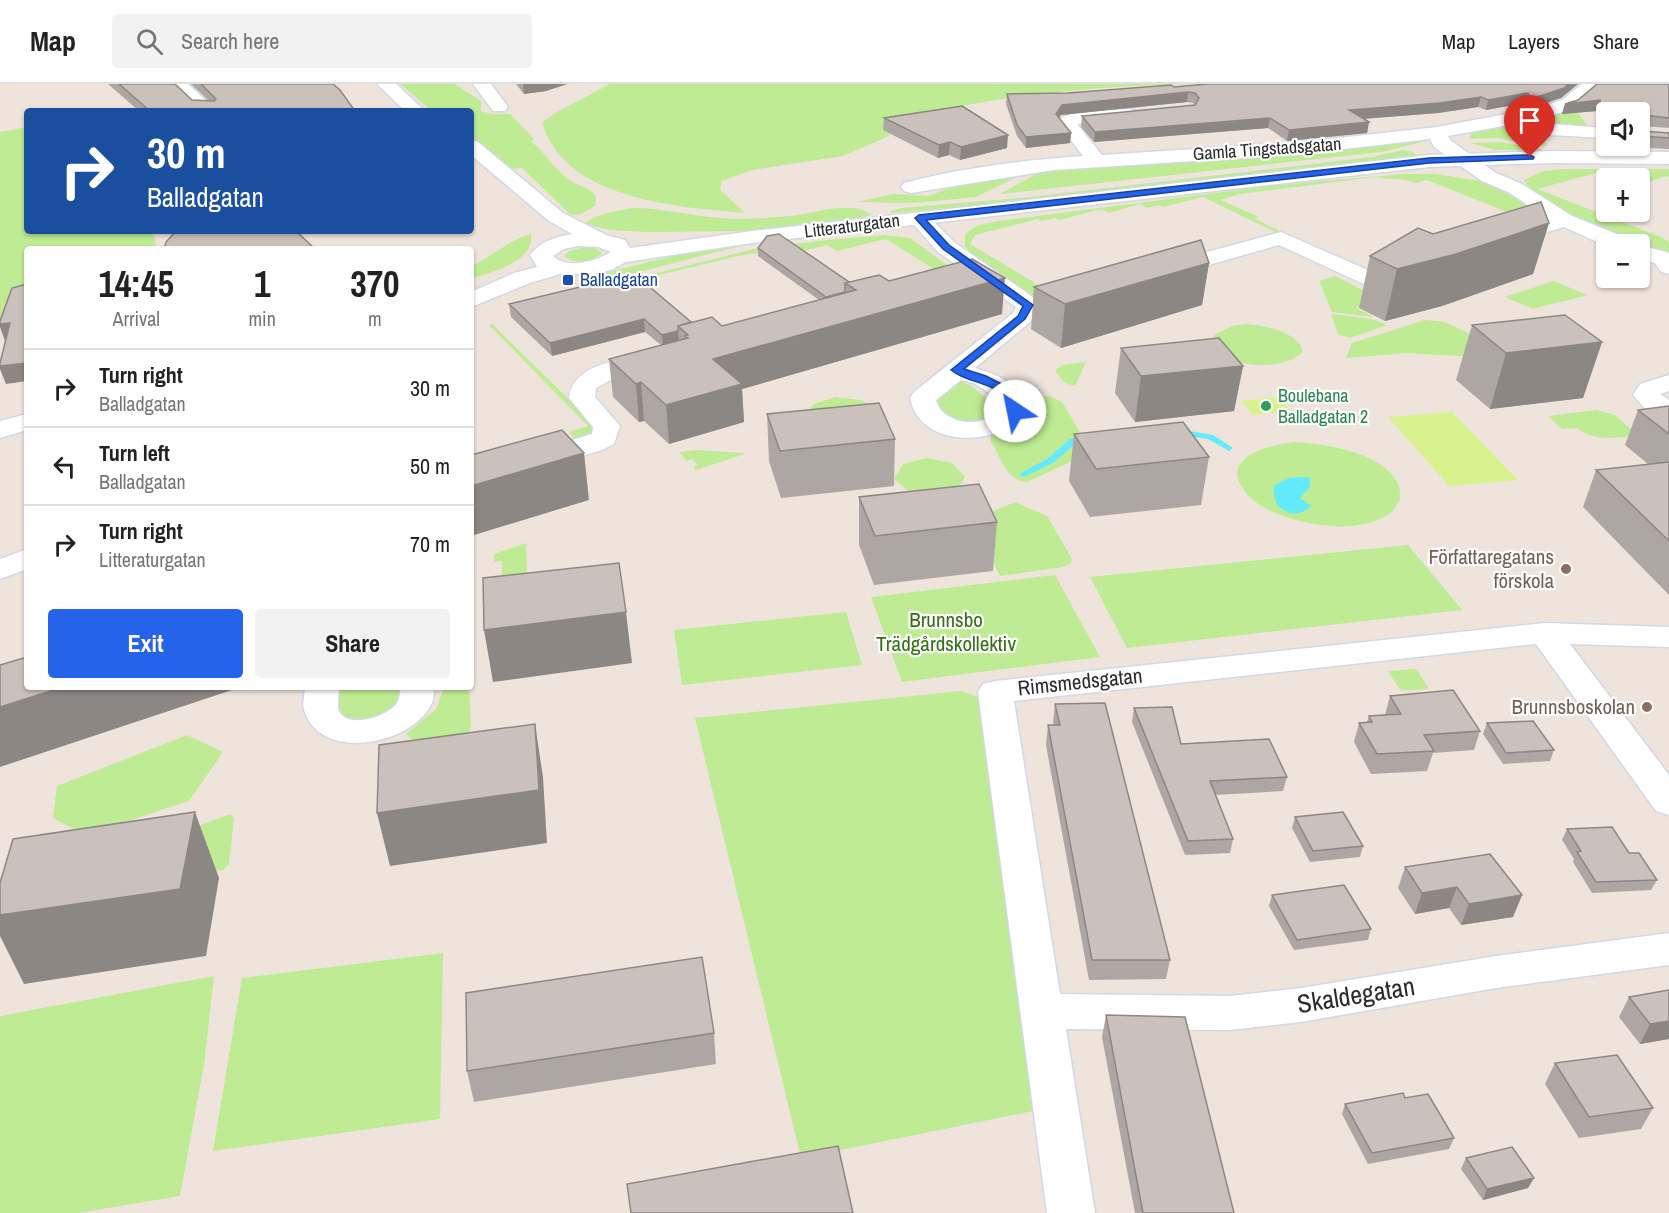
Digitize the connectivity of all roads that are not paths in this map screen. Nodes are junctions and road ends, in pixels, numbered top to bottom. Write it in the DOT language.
graph roads {
  1 [pos="177,84"];
  2 [pos="386,84"];
  3 [pos="482,84"];
  4 [pos="1593,84"];
  5 [pos="499,107"];
  6 [pos="205,108"];
  7 [pos="413,108"];
  8 [pos="1143,113"];
  9 [pos="1524,118"];
  10 [pos="1596,132"];
  11 [pos="1437,133"];
  12 [pos="474,148"];
  13 [pos="1486,158"];
  14 [pos="1669,158"];
  15 [pos="1463,159"];
  16 [pos="1096,160"];
  17 [pos="474,168"];
  18 [pos="911,188"];
  19 [pos="1515,188"];
  20 [pos="919,218"];
  21 [pos="1565,220"];
  22 [pos="1598,234"];
  23 [pos="752,237"];
  24 [pos="603,243"];
  25 [pos="1490,243"];
  26 [pos="542,244"];
  27 [pos="1650,255"];
  28 [pos="1432,260"];
  29 [pos="1667,261"];
  30 [pos="981,274"];
  31 [pos="1146,275"];
  32 [pos="950,281"];
  33 [pos="474,284"];
  34 [pos="474,299"];
  35 [pos="678,353"];
  36 [pos="956,370"];
  37 [pos="1669,383"];
  38 [pos="1669,410"];
  39 [pos="24,423"];
  40 [pos="0,430"];
  41 [pos="474,479"];
  42 [pos="24,559"];
  43 [pos="0,570"];
  44 [pos="1545,633"];
  45 [pos="1669,637"];
  46 [pos="321,690"];
  47 [pos="417,690"];
  48 [pos="1669,802"];
  49 [pos="1669,949"];
  50 [pos="1041,1011"];
  51 [pos="1071,1213"];
  1 -- 6 [label="street"];
  2 -- 7 [label="street"];
  3 -- 5 [label="street"];
  4 -- 9 [label="street, Gamla Tingstadsgatan"];
  8 -- 16 [label="street"];
  9 -- 10 [label="street"];
  9 -- 11 [label="street, Gamla Tingstadsgatan"];
  11 -- 13 [label="street"];
  11 -- 15 [label="street"];
  11 -- 16 [label="street, Gamla Tingstadsgatan"];
  12 -- 24 [label="street"];
  13 -- 14 [label="street, Litteraturgatan"];
  13 -- 15 [label="street, Litteraturgatan"];
  13 -- 19 [label="street"];
  15 -- 19 [label="street"];
  15 -- 20 [label="street, Litteraturgatan"];
  16 -- 18 [label="street, Gamla Tingstadsgatan"];
  17 -- 26 [label="street"];
  19 -- 21 [label="street"];
  20 -- 23 [label="street, Litteraturgatan"];
  20 -- 30 [label="street"];
  21 -- 22 [label="street"];
  21 -- 25 [label="street"];
  23 -- 24 [label="street, Litteraturgatan"];
  23 -- 24 [label="street, Litteraturgatan"];
  24 -- 26 [label="street, Litteraturgatan"];
  26 -- 33 [label="street, Litteraturgatan"];
  26 -- 34 [label="street, Litteraturgatan"];
  27 -- 29 [label="street"];
  28 -- 31 [label="street"];
  30 -- 32 [label="street"];
  30 -- 36 [label="street"];
  35 -- 41 [label="street"];
  37 -- 38 [label="street"];
  39 -- 40 [label="street"];
  42 -- 43 [label="street"];
  44 -- 45 [label="street"];
  44 -- 48 [label="street"];
  44 -- 50 [label="street, Rimsmedsgatan"];
  46 -- 47 [label="street"];
  49 -- 50 [label="street, Skaldegatan"];
  50 -- 51 [label="street, Rimsmedsgatan"];
}
